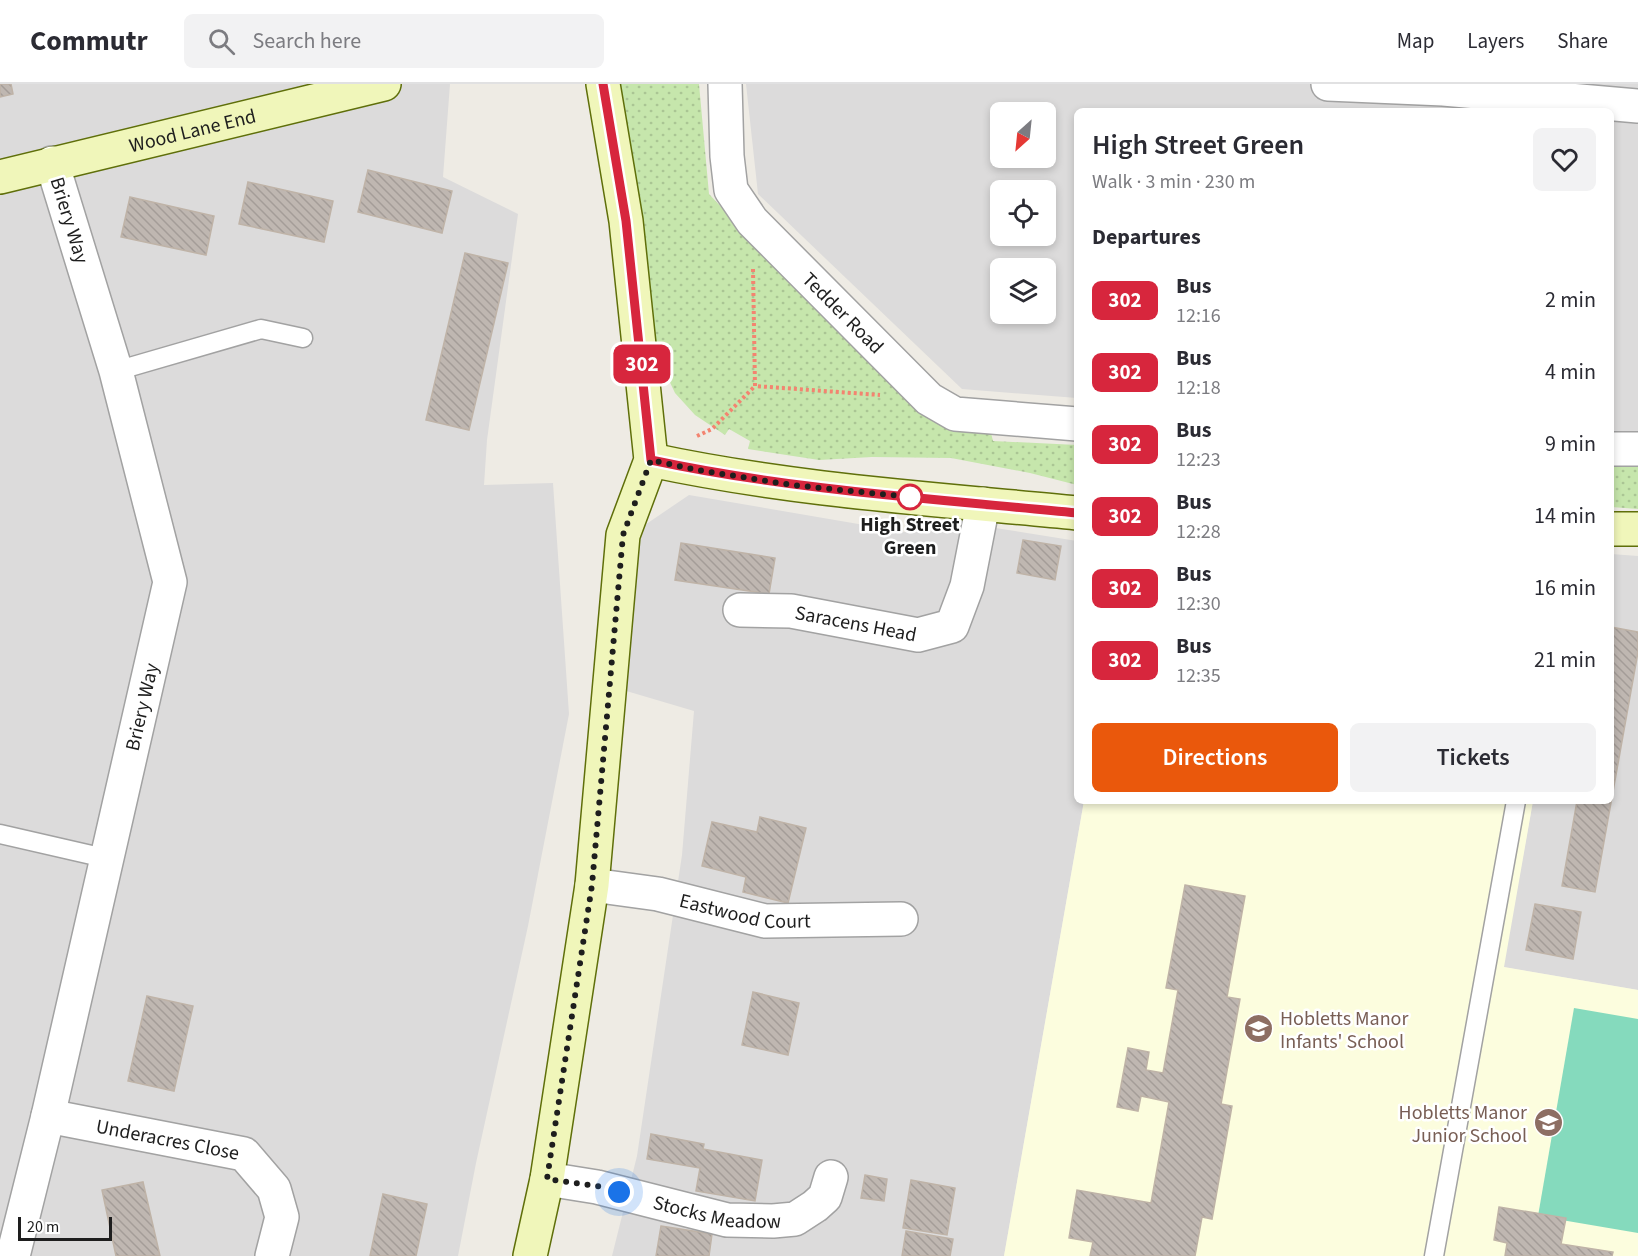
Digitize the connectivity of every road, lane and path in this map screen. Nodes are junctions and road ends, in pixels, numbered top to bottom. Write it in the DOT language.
graph roads {
  1 [pos="384,84"];
  2 [pos="603,84"];
  3 [pos="725,84"];
  4 [pos="1328,84"];
  5 [pos="1443,100"];
  6 [pos="1638,106"];
  7 [pos="52,163"];
  8 [pos="0,177"];
  9 [pos="752,221"];
  10 [pos="303,338"];
  11 [pos="116,371"];
  12 [pos="755,386"];
  13 [pos="929,399"];
  14 [pos="1074,424"];
  15 [pos="1614,449"];
  16 [pos="1638,449"];
  17 [pos="651,460"];
  18 [pos="983,504"];
  19 [pos="1074,513"];
  20 [pos="1614,529"];
  21 [pos="1638,529"];
  22 [pos="740,610"];
  23 [pos="1515,804"];
  24 [pos="0,834"];
  25 [pos="108,859"];
  26 [pos="592,885"];
  27 [pos="901,919"];
  28 [pos="48,1116"];
  29 [pos="831,1177"];
  30 [pos="547,1179"];
  31 [pos="12,1256"];
  32 [pos="272,1256"];
  33 [pos="530,1256"];
  34 [pos="1434,1256"];
  1 -- 7 [label="street, Wood Lane End"];
  2 -- 17 [label="street"];
  3 -- 9 [label="street, Tedder Road"];
  4 -- 5 [label="street"];
  5 -- 6 [label="street"];
  7 -- 8 [label="street, Wood Lane End"];
  7 -- 11 [label="street, Briery Way"];
  9 -- 12 [label="path"];
  9 -- 13 [label="street, Tedder Road"];
  10 -- 11 [label="lane"];
  11 -- 25 [label="street, Briery Way"];
  12 -- 13 [label="path"];
  12 -- 17 [label="path"];
  13 -- 14 [label="street, Tedder Road"];
  15 -- 16 [label="street"];
  17 -- 18 [label="street"];
  17 -- 26 [label="street"];
  18 -- 19 [label="street"];
  18 -- 22 [label="street, Saracens Head"];
  20 -- 21 [label="street"];
  23 -- 34 [label="lane"];
  24 -- 25 [label="lane"];
  25 -- 28 [label="street, Briery Way"];
  26 -- 27 [label="street, Eastwood Court"];
  26 -- 30 [label="street"];
  28 -- 31 [label="street, Briery Way"];
  28 -- 32 [label="street, Underacres Close"];
  29 -- 30 [label="street, Stocks Meadow"];
  30 -- 33 [label="street"];
}
